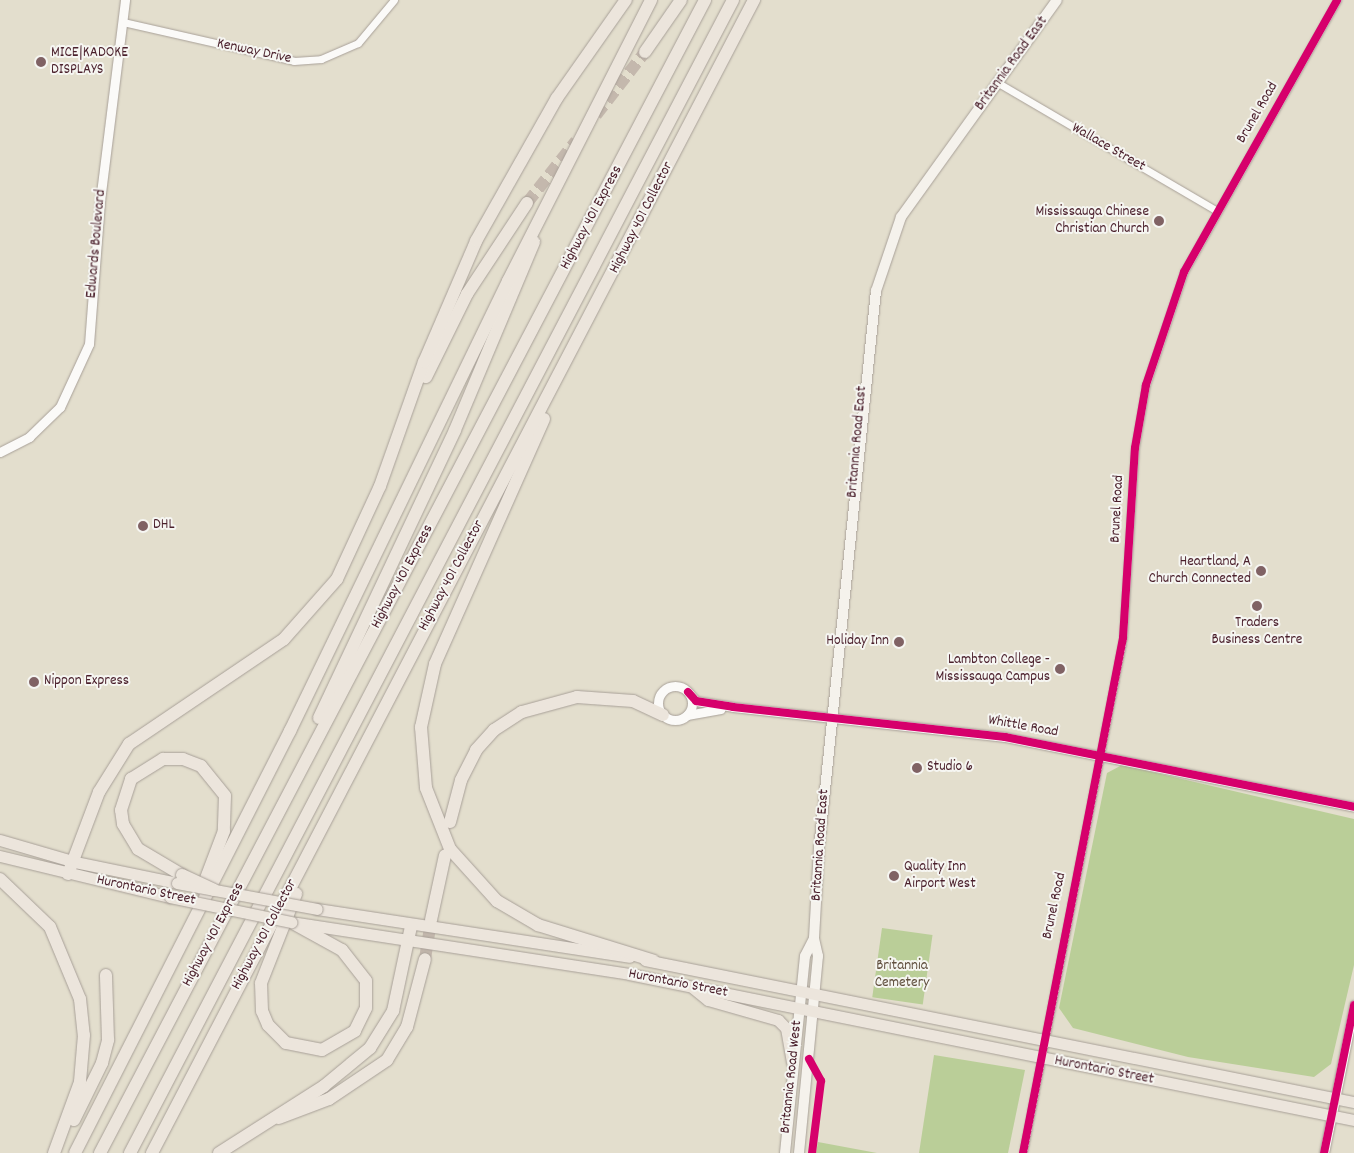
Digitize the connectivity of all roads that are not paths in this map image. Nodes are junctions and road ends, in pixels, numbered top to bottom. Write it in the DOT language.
graph roads {
  1 [pos="124,0"];
  2 [pos="394,0"];
  3 [pos="626,0"];
  4 [pos="651,0"];
  5 [pos="681,0"];
  6 [pos="705,0"];
  7 [pos="733,0"];
  8 [pos="754,0"];
  9 [pos="1057,0"];
  10 [pos="1337,0"];
  11 [pos="123,22"];
  12 [pos="645,52"];
  13 [pos="1000,84"];
  14 [pos="527,203"];
  15 [pos="1218,211"];
  16 [pos="538,225"];
  17 [pos="581,335"];
  18 [pos="402,426"];
  19 [pos="0,452"];
  20 [pos="688,692"];
  21 [pos="733,707"];
  22 [pos="663,715"];
  23 [pos="687,715"];
  24 [pos="832,717"];
  25 [pos="1100,755"];
  26 [pos="1354,807"];
  27 [pos="450,822"];
  28 [pos="0,840"];
  29 [pos="261,845"];
  30 [pos="445,855"];
  31 [pos="0,856"];
  32 [pos="75,862"];
  33 [pos="303,862"];
  34 [pos="68,874"];
  35 [pos="0,878"];
  36 [pos="180,879"];
  37 [pos="214,890"];
  38 [pos="431,920"];
  39 [pos="291,922"];
  40 [pos="411,926"];
  41 [pos="308,928"];
  42 [pos="814,938"];
  43 [pos="409,941"];
  44 [pos="425,959"];
  45 [pos="654,961"];
  46 [pos="106,976"];
  47 [pos="167,977"];
  48 [pos="692,987"];
  49 [pos="800,1001"];
  50 [pos="814,1003"];
  51 [pos="1354,1004"];
  52 [pos="1045,1038"];
  53 [pos="1042,1058"];
  54 [pos="792,1062"];
  55 [pos="1333,1098"];
  56 [pos="1354,1102"];
  57 [pos="1330,1115"];
  58 [pos="1354,1120"];
  59 [pos="265,1122"];
  60 [pos="55,1153"];
  61 [pos="75,1153"];
  62 [pos="100,1153"];
  63 [pos="130,1153"];
  64 [pos="152,1153"];
  65 [pos="219,1153"];
  66 [pos="785,1153"];
  67 [pos="800,1153"];
  68 [pos="1023,1153"];
  69 [pos="1324,1153"];
  1 -- 11 [label="street, Edwards Boulevard"];
  2 -- 11 [label="street, Kenway Drive"];
  3 -- 18 [label="highway"];
  4 -- 16 [label="highway"];
  5 -- 12 [label="highway"];
  6 -- 29 [label="highway, Highway 401 Express"];
  7 -- 63 [label="highway, Highway 401 Express"];
  8 -- 17 [label="highway, Highway 401 Collector"];
  9 -- 13 [label="main road, Britannia Road East"];
  10 -- 15 [label="street, Brunel Road"];
  11 -- 19 [label="street, Edwards Boulevard"];
  13 -- 15 [label="street, Wallace Street"];
  13 -- 24 [label="main road, Britannia Road East"];
  14 -- 18 [label="highway"];
  15 -- 25 [label="street, Brunel Road"];
  16 -- 29 [label="highway"];
  16 -- 47 [label="highway"];
  17 -- 33 [label="highway, Highway 401 Collector"];
  17 -- 45 [label="highway"];
  18 -- 32 [label="highway"];
  20 -- 21 [label="street, Whittle Road"];
  20 -- 22 [label="street"];
  20 -- 23 [label="street"];
  21 -- 23 [label="street, Whittle Road"];
  21 -- 24 [label="street, Whittle Road"];
  22 -- 23 [label="street"];
  22 -- 27 [label="highway"];
  24 -- 25 [label="street, Whittle Road"];
  24 -- 42 [label="main road, Britannia Road East"];
  25 -- 26 [label="street, Whittle Road"];
  25 -- 52 [label="street, Brunel Road"];
  28 -- 32 [label="main road, Hurontario Street"];
  29 -- 62 [label="highway, Highway 401 Express"];
  30 -- 38 [label="highway"];
  31 -- 34 [label="main road, Hurontario Street"];
  32 -- 34 [label="highway"];
  32 -- 36 [label="main road, Hurontario Street"];
  33 -- 41 [label="highway"];
  33 -- 64 [label="highway, Highway 401 Collector"];
  34 -- 39 [label="main road, Hurontario Street, bridge"];
  35 -- 60 [label="highway"];
  36 -- 37 [label="highway, bridge"];
  36 -- 47 [label="highway"];
  37 -- 40 [label="main road, Hurontario Street, bridge"];
  39 -- 41 [label="highway"];
  40 -- 43 [label="highway"];
  40 -- 45 [label="main road, Hurontario Street"];
  41 -- 43 [label="main road, Hurontario Street"];
  42 -- 49 [label="main road, Britannia Road East"];
  42 -- 50 [label="main road, Britannia Road East"];
  43 -- 48 [label="main road, Hurontario Street"];
  43 -- 59 [label="highway"];
  44 -- 59 [label="highway"];
  45 -- 49 [label="main road, Hurontario Street"];
  46 -- 60 [label="highway"];
  47 -- 61 [label="highway"];
  48 -- 49 [label="main road, Hurontario Street"];
  48 -- 54 [label="main road"];
  49 -- 50 [label="main road, Hurontario Street"];
  49 -- 50 [label="main road, Hurontario Street"];
  49 -- 54 [label="main road, Britannia Road West"];
  50 -- 52 [label="main road, Hurontario Street"];
  50 -- 53 [label="main road, Hurontario Street"];
  50 -- 67 [label="main road, Britannia Road West"];
  51 -- 55 [label="street"];
  52 -- 53 [label="street, Brunel Road"];
  52 -- 55 [label="main road, Hurontario Street"];
  53 -- 57 [label="main road, Hurontario Street"];
  53 -- 68 [label="street, Brunel Road"];
  54 -- 66 [label="main road, Britannia Road West"];
  55 -- 56 [label="main road, Hurontario Street"];
  55 -- 57 [label="street"];
  57 -- 58 [label="main road, Hurontario Street"];
  57 -- 69 [label="street"];
  59 -- 65 [label="highway"];
}
